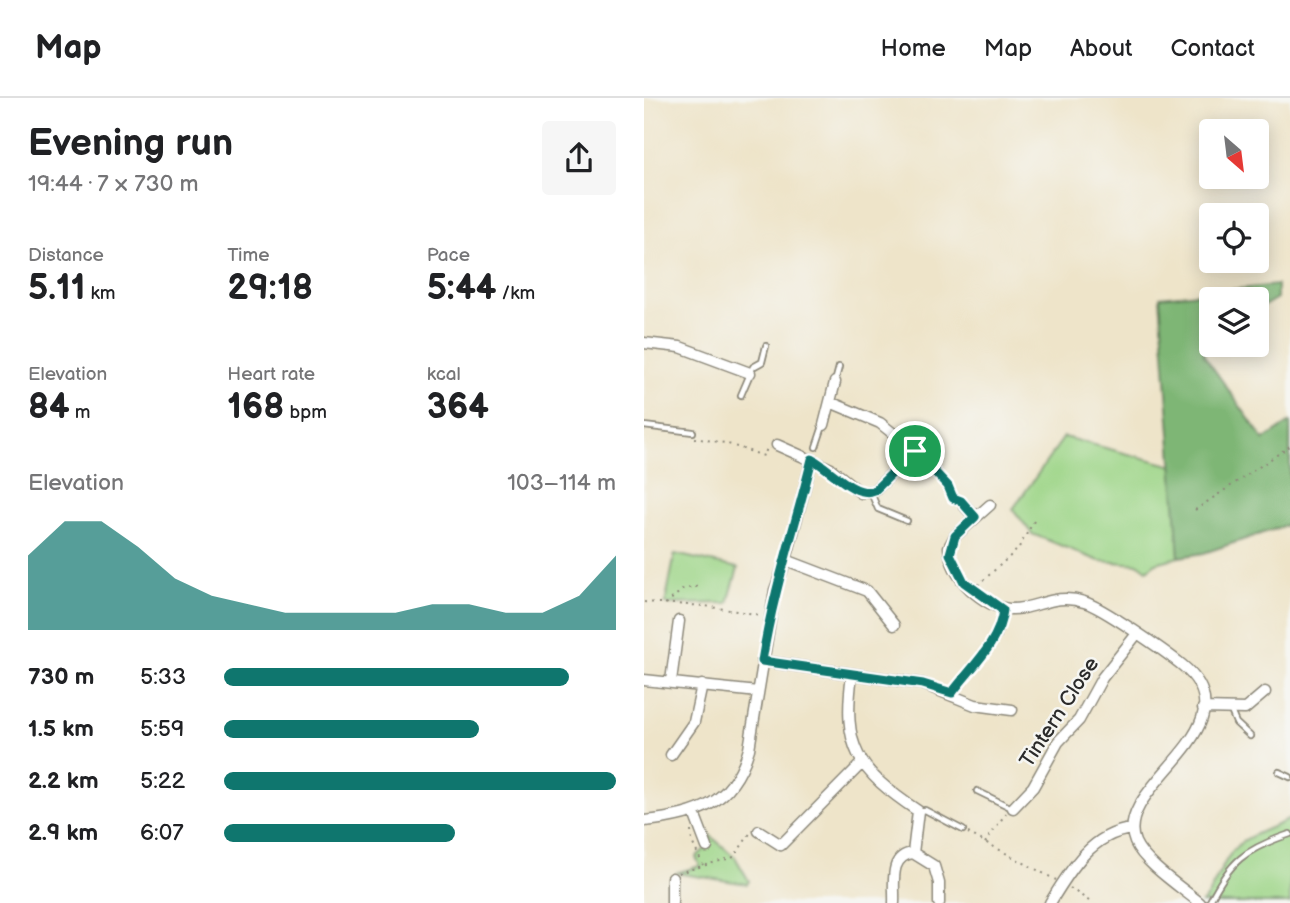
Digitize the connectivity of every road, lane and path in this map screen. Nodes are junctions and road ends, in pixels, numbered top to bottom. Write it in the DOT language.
graph roads {
  1 [pos="644,343"];
  2 [pos="766,346"];
  3 [pos="839,366"];
  4 [pos="750,373"];
  5 [pos="835,382"];
  6 [pos="741,395"];
  7 [pos="830,402"];
  8 [pos="824,425"];
  9 [pos="644,426"];
  10 [pos="693,435"];
  11 [pos="777,445"];
  12 [pos="1290,446"];
  13 [pos="816,447"];
  14 [pos="915,451"];
  15 [pos="812,459"];
  16 [pos="932,469"];
  17 [pos="948,486"];
  18 [pos="875,489"];
  19 [pos="962,503"];
  20 [pos="990,505"];
  21 [pos="1195,510"];
  22 [pos="975,517"];
  23 [pos="907,521"];
  24 [pos="1034,521"];
  25 [pos="786,560"];
  26 [pos="701,586"];
  27 [pos="972,590"];
  28 [pos="644,602"];
  29 [pos="666,606"];
  30 [pos="1003,610"];
  31 [pos="769,616"];
  32 [pos="679,621"];
  33 [pos="894,625"];
  34 [pos="1136,635"];
  35 [pos="762,661"];
  36 [pos="975,663"];
  37 [pos="852,674"];
  38 [pos="644,680"];
  39 [pos="671,681"];
  40 [pos="702,685"];
  41 [pos="758,692"];
  42 [pos="1265,692"];
  43 [pos="952,693"];
  44 [pos="1203,708"];
  45 [pos="1012,710"];
  46 [pos="1231,710"];
  47 [pos="1250,736"];
  48 [pos="671,755"];
  49 [pos="862,763"];
  50 [pos="1279,772"];
  51 [pos="1290,777"];
  52 [pos="977,791"];
  53 [pos="1013,808"];
  54 [pos="918,811"];
  55 [pos="694,813"];
  56 [pos="644,821"];
  57 [pos="1132,828"];
  58 [pos="963,830"];
  59 [pos="759,831"];
  60 [pos="1290,834"];
  61 [pos="985,843"];
  62 [pos="707,847"];
  63 [pos="913,853"];
  64 [pos="672,878"];
  65 [pos="1062,883"];
  66 [pos="672,903"];
  67 [pos="894,903"];
  68 [pos="939,903"];
  69 [pos="1050,903"];
  70 [pos="1092,903"];
  71 [pos="1200,903"];
  72 [pos="1209,903"];
  1 -- 4 [label="street"];
  2 -- 4 [label="lane"];
  3 -- 5 [label="lane"];
  4 -- 6 [label="lane"];
  5 -- 7 [label="street"];
  7 -- 8 [label="street"];
  7 -- 14 [label="street"];
  8 -- 13 [label="lane"];
  9 -- 10 [label="lane"];
  10 -- 11 [label="path"];
  11 -- 15 [label="street"];
  12 -- 21 [label="path"];
  14 -- 16 [label="street"];
  14 -- 18 [label="street"];
  15 -- 18 [label="street"];
  15 -- 25 [label="street"];
  16 -- 17 [label="lane"];
  17 -- 19 [label="path"];
  18 -- 23 [label="lane"];
  19 -- 22 [label="street"];
  20 -- 22 [label="street"];
  22 -- 27 [label="street"];
  24 -- 27 [label="path"];
  25 -- 31 [label="street"];
  25 -- 33 [label="street"];
  26 -- 29 [label="path"];
  27 -- 30 [label="street"];
  28 -- 29 [label="path"];
  29 -- 31 [label="path"];
  30 -- 34 [label="street"];
  30 -- 36 [label="lane"];
  31 -- 35 [label="street"];
  32 -- 39 [label="street"];
  34 -- 44 [label="street"];
  34 -- 53 [label="street, Tintern Close"];
  35 -- 37 [label="street"];
  35 -- 41 [label="street"];
  36 -- 43 [label="path"];
  37 -- 43 [label="street"];
  37 -- 49 [label="street"];
  38 -- 39 [label="street"];
  39 -- 40 [label="street"];
  40 -- 41 [label="street"];
  40 -- 48 [label="street"];
  41 -- 55 [label="street"];
  42 -- 46 [label="street"];
  43 -- 45 [label="street"];
  44 -- 46 [label="street"];
  44 -- 57 [label="street"];
  46 -- 47 [label="lane"];
  49 -- 54 [label="street"];
  49 -- 59 [label="street"];
  50 -- 51 [label="lane"];
  52 -- 53 [label="lane"];
  53 -- 61 [label="path"];
  54 -- 58 [label="lane"];
  54 -- 63 [label="street"];
  55 -- 56 [label="street"];
  55 -- 62 [label="street"];
  57 -- 65 [label="street"];
  57 -- 71 [label="street"];
  58 -- 61 [label="path"];
  59 -- 64 [label="path"];
  60 -- 72 [label="lane"];
  61 -- 65 [label="path"];
  63 -- 67 [label="street"];
  63 -- 68 [label="street"];
  64 -- 66 [label="street"];
  65 -- 69 [label="street"];
  65 -- 70 [label="path"];
}
